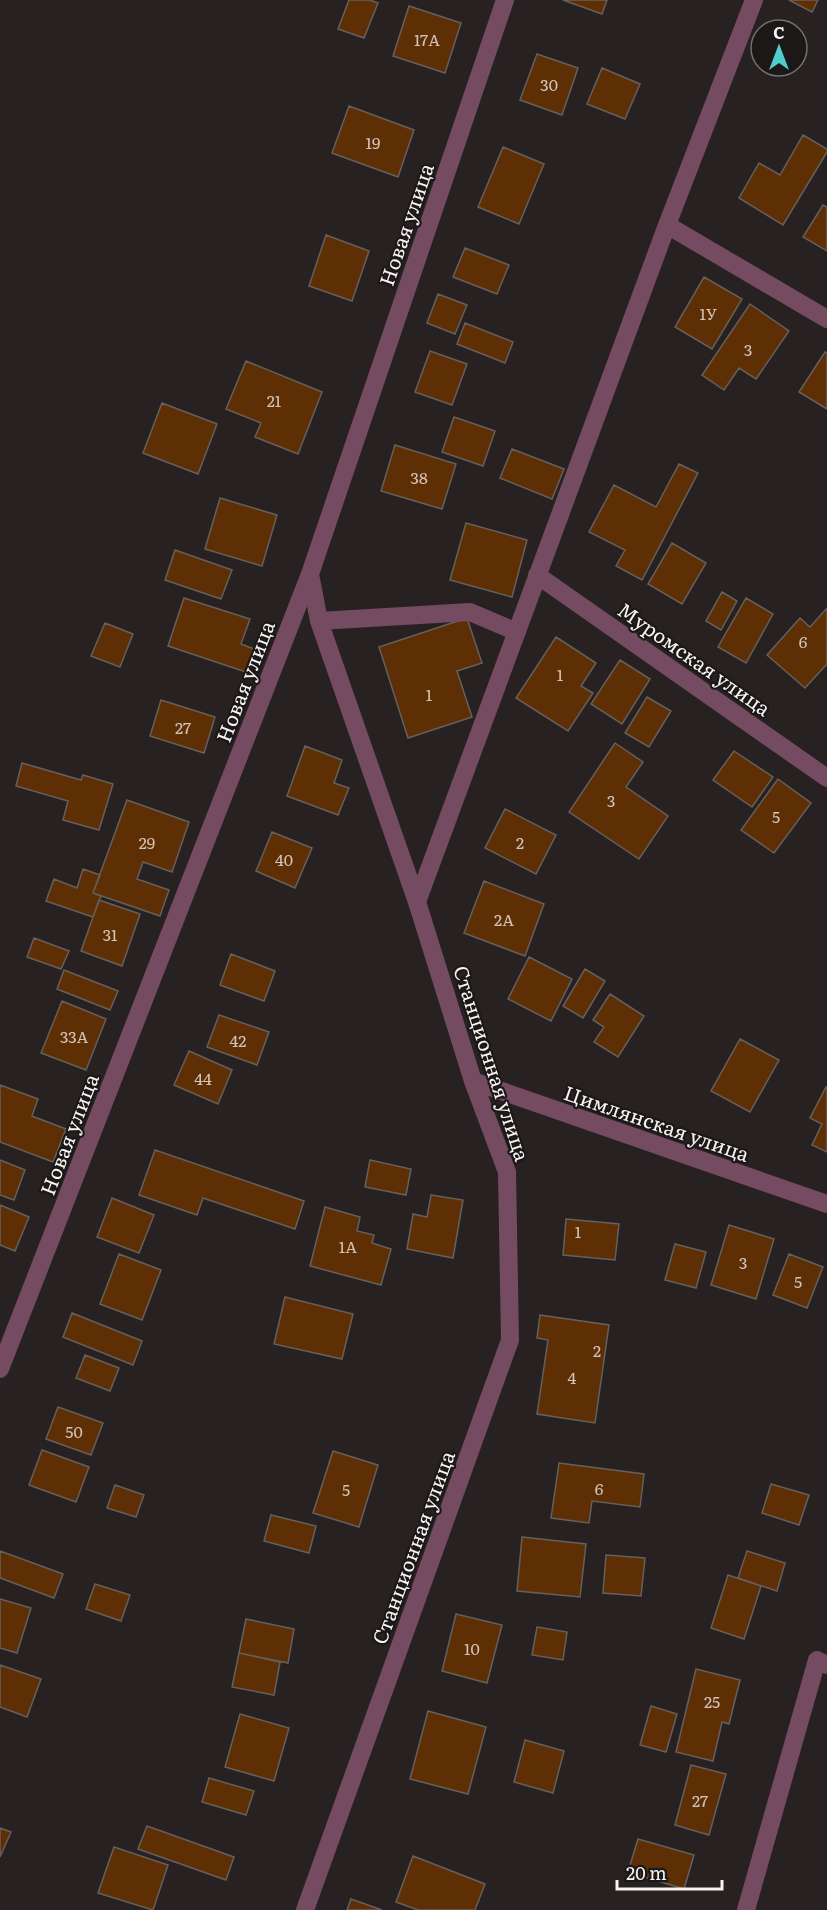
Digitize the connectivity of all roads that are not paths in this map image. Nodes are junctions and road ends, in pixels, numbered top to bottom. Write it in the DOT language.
graph roads {
  1 [pos="505,0"];
  2 [pos="754,0"];
  3 [pos="667,225"];
  4 [pos="827,319"];
  5 [pos="310,574"];
  6 [pos="537,575"];
  7 [pos="319,621"];
  8 [pos="517,632"];
  9 [pos="827,778"];
  10 [pos="417,902"];
  11 [pos="472,1081"];
  12 [pos="827,1204"];
  13 [pos="0,1369"];
  14 [pos="827,1665"];
  15 [pos="305,1910"];
  16 [pos="746,1910"];
  1 -- 5 [label="street, Новая улица"];
  2 -- 3 [label="street"];
  3 -- 4 [label="street"];
  3 -- 6 [label="street"];
  5 -- 7 [label="street, Станционная улица"];
  5 -- 13 [label="street, Новая улица"];
  6 -- 8 [label="street"];
  6 -- 9 [label="street, Муромская улица"];
  7 -- 8 [label="street"];
  7 -- 10 [label="street, Станционная улица"];
  8 -- 10 [label="street"];
  10 -- 11 [label="street, Станционная улица"];
  11 -- 12 [label="street, Цимлянская улица"];
  11 -- 15 [label="street, Станционная улица"];
  14 -- 16 [label="street"];
}
